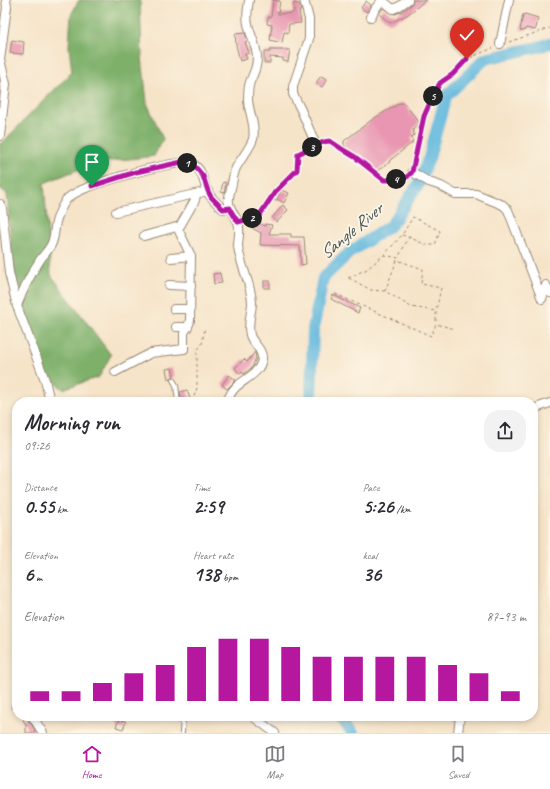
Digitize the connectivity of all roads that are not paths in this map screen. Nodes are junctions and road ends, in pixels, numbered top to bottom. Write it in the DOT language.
graph roads {
  1 [pos="6,0"];
  2 [pos="249,0"];
  3 [pos="304,0"];
  4 [pos="382,0"];
  5 [pos="408,0"];
  6 [pos="509,0"];
  7 [pos="371,17"];
  8 [pos="500,44"];
  9 [pos="0,136"];
  10 [pos="316,146"];
  11 [pos="415,174"];
  12 [pos="208,191"];
  13 [pos="196,194"];
  14 [pos="0,204"];
  15 [pos="230,208"];
  16 [pos="116,212"];
  17 [pos="177,227"];
  18 [pos="144,236"];
  19 [pos="191,256"];
  20 [pos="171,258"];
  21 [pos="169,285"];
  22 [pos="549,285"];
  23 [pos="191,286"];
  24 [pos="17,306"];
  25 [pos="174,309"];
  26 [pos="190,309"];
  27 [pos="176,327"];
  28 [pos="188,327"];
  29 [pos="115,372"];
  30 [pos="173,380"];
  31 [pos="49,397"];
  32 [pos="177,397"];
  33 [pos="229,397"];
  34 [pos="550,403"];
  35 [pos="538,407"];
  36 [pos="36,721"];
  37 [pos="183,721"];
  38 [pos="259,721"];
  39 [pos="459,721"];
  40 [pos="43,733"];
  41 [pos="182,733"];
  42 [pos="275,733"];
  43 [pos="458,733"];
  1 -- 9 [label="street"];
  2 -- 15 [label="street"];
  3 -- 10 [label="street"];
  4 -- 5 [label="street"];
  4 -- 7 [label="street"];
  6 -- 8 [label="street"];
  11 -- 22 [label="street"];
  12 -- 13 [label="street"];
  12 -- 15 [label="street"];
  12 -- 24 [label="street"];
  13 -- 16 [label="street"];
  13 -- 17 [label="street"];
  14 -- 24 [label="street"];
  15 -- 33 [label="street"];
  17 -- 18 [label="street"];
  17 -- 19 [label="street"];
  19 -- 20 [label="street"];
  19 -- 23 [label="street"];
  21 -- 23 [label="street"];
  23 -- 26 [label="street"];
  24 -- 31 [label="street"];
  25 -- 26 [label="street"];
  26 -- 28 [label="street"];
  27 -- 28 [label="street"];
  28 -- 29 [label="street"];
  30 -- 32 [label="lane"];
  34 -- 35 [label="street"];
  36 -- 40 [label="street"];
  37 -- 41 [label="lane"];
  38 -- 42 [label="street"];
  39 -- 43 [label="street"];
}
